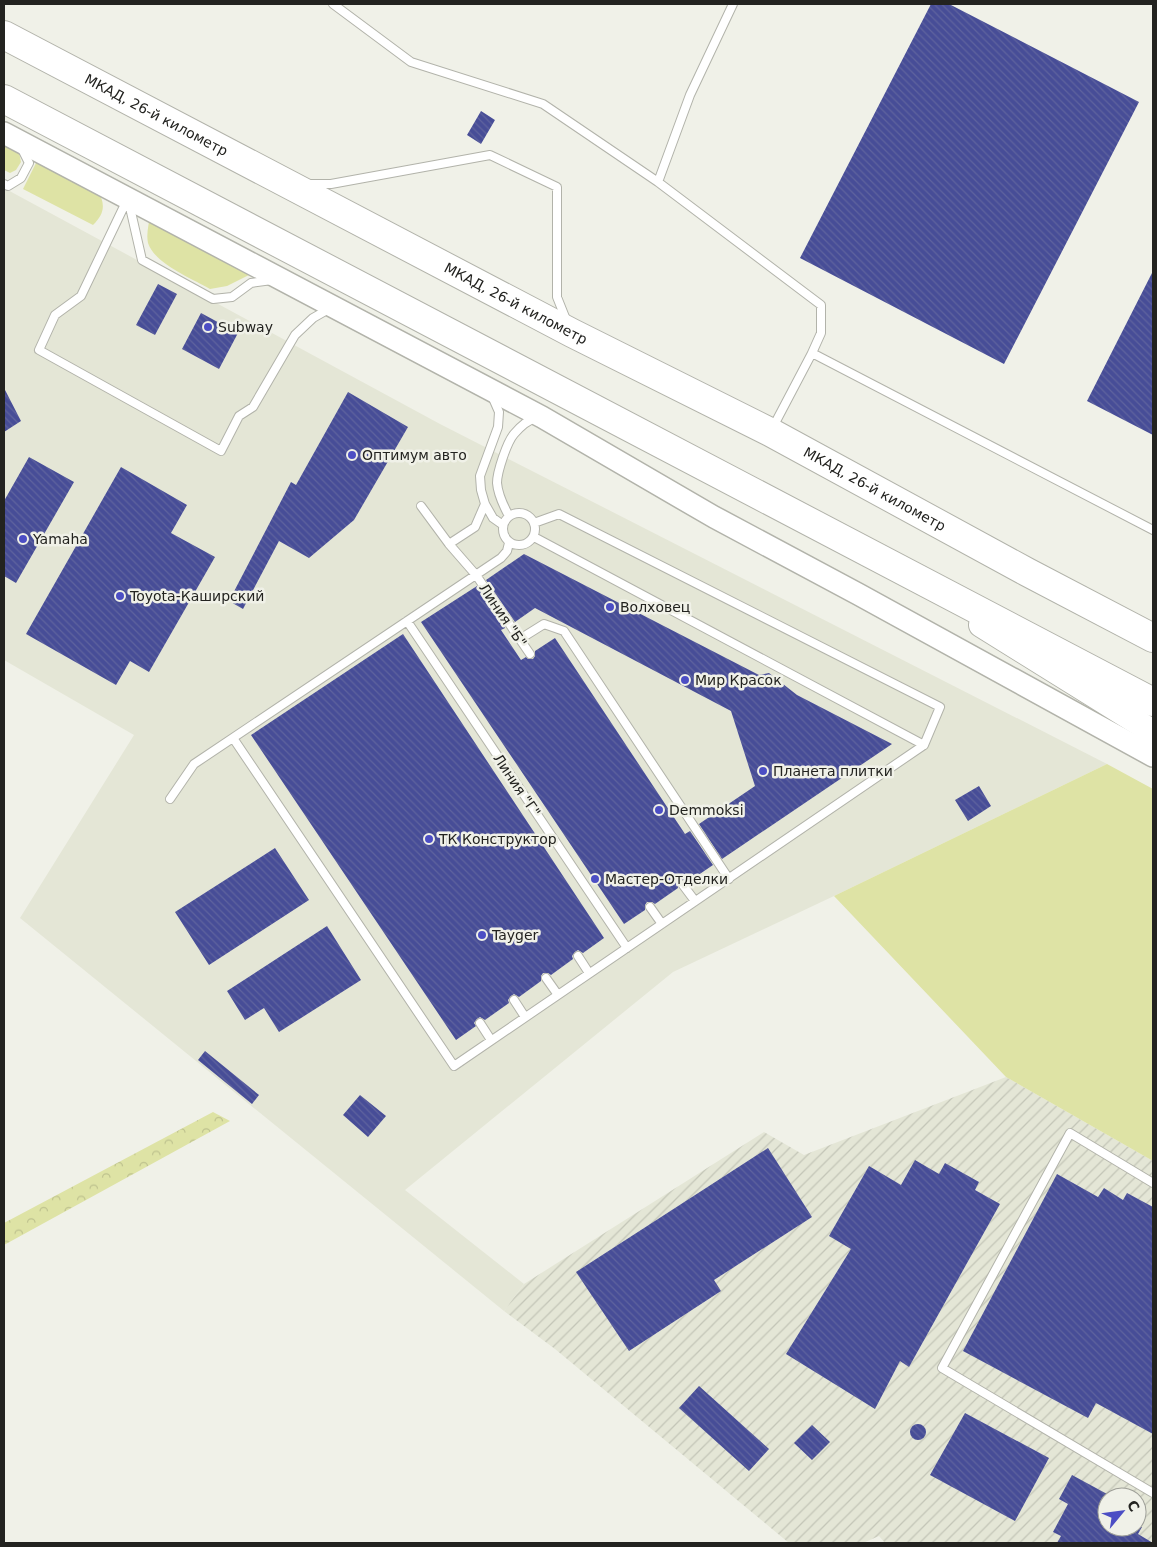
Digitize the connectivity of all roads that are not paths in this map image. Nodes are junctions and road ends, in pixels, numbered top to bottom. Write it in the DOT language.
graph roads {
  1 [pos="333,4"];
  2 [pos="733,4"];
  3 [pos="4,35"];
  4 [pos="4,99"];
  5 [pos="11,137"];
  6 [pos="658,182"];
  7 [pos="4,184"];
  8 [pos="289,185"];
  9 [pos="288,282"];
  10 [pos="338,309"];
  11 [pos="572,333"];
  12 [pos="812,353"];
  13 [pos="482,385"];
  14 [pos="542,417"];
  15 [pos="770,432"];
  16 [pos="485,504"];
  17 [pos="421,506"];
  18 [pos="509,516"];
  19 [pos="534,523"];
  20 [pos="503,525"];
  21 [pos="1153,530"];
  22 [pos="534,537"];
  23 [pos="848,542"];
  24 [pos="509,543"];
  25 [pos="449,544"];
  26 [pos="476,575"];
  27 [pos="442,598"];
  28 [pos="447,605"];
  29 [pos="407,621"];
  30 [pos="1153,638"];
  31 [pos="520,639"];
  32 [pos="530,654"];
  33 [pos="1153,702"];
  34 [pos="1153,732"];
  35 [pos="232,738"];
  36 [pos="924,745"];
  37 [pos="1153,756"];
  38 [pos="170,799"];
  39 [pos="729,878"];
  40 [pos="683,885"];
  41 [pos="695,901"];
  42 [pos="650,907"];
  43 [pos="662,924"];
  44 [pos="627,948"];
  45 [pos="578,956"];
  46 [pos="589,973"];
  47 [pos="546,978"];
  48 [pos="558,995"];
  49 [pos="514,1000"];
  50 [pos="525,1017"];
  51 [pos="480,1023"];
  52 [pos="491,1040"];
  53 [pos="1153,1183"];
  54 [pos="1153,1493"];
  1 -- 6 [label="lane"];
  2 -- 6 [label="lane"];
  3 -- 8 [label="highway, МКАД, 26-й километр"];
  4 -- 23 [label="highway"];
  5 -- 7 [label="lane"];
  5 -- 9 [label="street"];
  6 -- 12 [label="lane"];
  8 -- 11 [label="highway, МКАД, 26-й километр"];
  8 -- 11 [label="lane"];
  9 -- 10 [label="street"];
  9 -- 10 [label="lane"];
  10 -- 13 [label="street"];
  11 -- 15 [label="highway, МКАД, 26-й километр"];
  12 -- 15 [label="lane"];
  12 -- 21 [label="lane"];
  13 -- 14 [label="street"];
  13 -- 16 [label="lane"];
  14 -- 18 [label="lane"];
  14 -- 37 [label="street"];
  15 -- 30 [label="highway, МКАД, 26-й километр"];
  16 -- 20 [label="lane"];
  16 -- 25 [label="lane"];
  17 -- 25 [label="lane, Линия \"Б\""];
  18 -- 19 [label="lane"];
  18 -- 20 [label="lane"];
  19 -- 22 [label="lane"];
  19 -- 36 [label="lane"];
  20 -- 24 [label="lane"];
  22 -- 24 [label="lane"];
  22 -- 36 [label="lane"];
  23 -- 33 [label="highway"];
  23 -- 34 [label="main road"];
  24 -- 26 [label="lane"];
  25 -- 26 [label="lane, Линия \"Б\""];
  26 -- 27 [label="lane"];
  26 -- 31 [label="lane, Линия \"Б\""];
  27 -- 28 [label="lane"];
  27 -- 29 [label="lane"];
  29 -- 35 [label="lane"];
  29 -- 44 [label="lane, Линия \"Г\""];
  31 -- 32 [label="lane, Линия \"Б\""];
  31 -- 39 [label="lane"];
  35 -- 38 [label="lane"];
  35 -- 52 [label="lane"];
  36 -- 39 [label="lane"];
  39 -- 41 [label="lane"];
  40 -- 41 [label="lane"];
  41 -- 43 [label="lane"];
  42 -- 43 [label="lane"];
  43 -- 44 [label="lane"];
  44 -- 46 [label="lane"];
  45 -- 46 [label="lane"];
  46 -- 48 [label="lane"];
  47 -- 48 [label="lane"];
  48 -- 50 [label="lane"];
  49 -- 50 [label="lane"];
  50 -- 52 [label="lane"];
  51 -- 52 [label="lane"];
  53 -- 54 [label="lane"];
}
